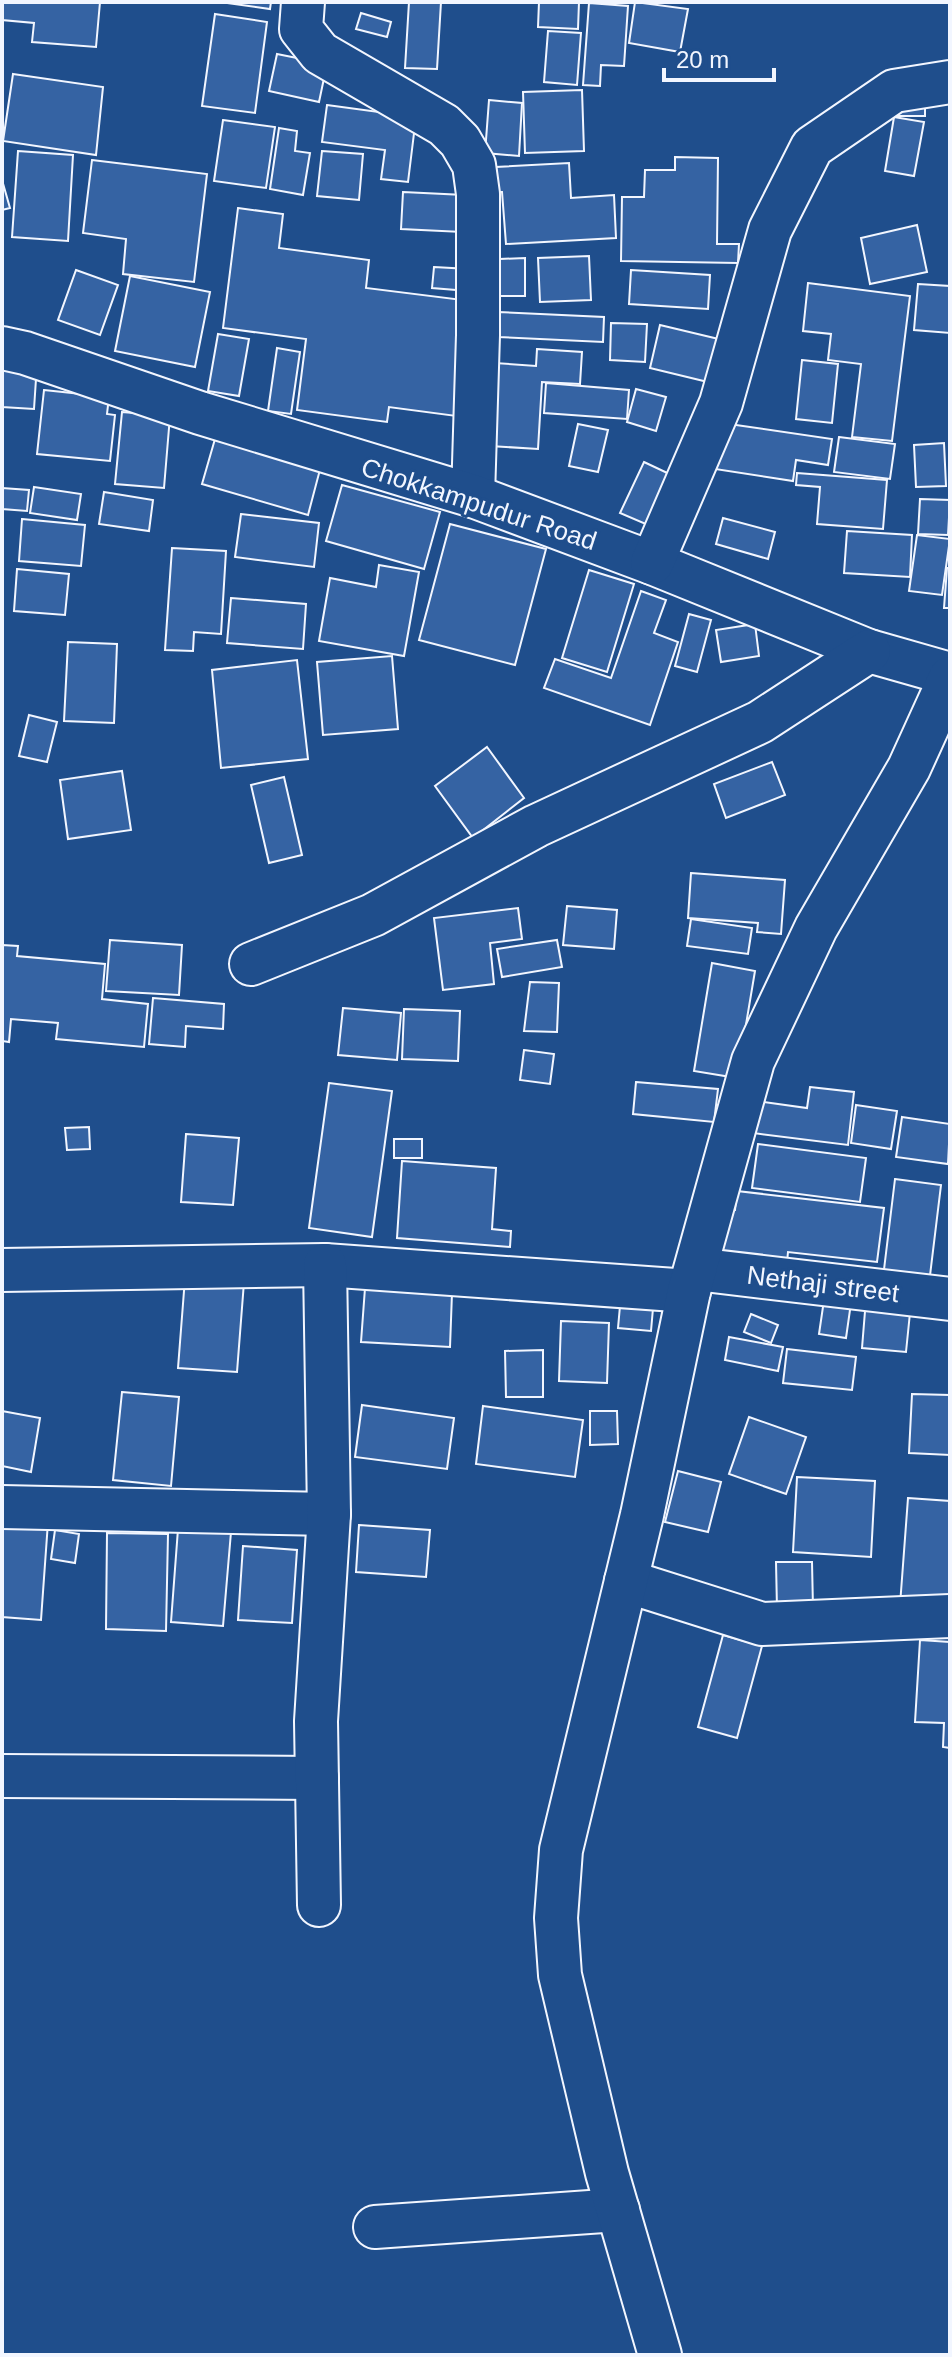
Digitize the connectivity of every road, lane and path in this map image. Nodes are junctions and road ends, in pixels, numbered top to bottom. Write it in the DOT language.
graph roads {
  1 [pos="303,2"];
  2 [pos="950,82"];
  3 [pos="2,348"];
  4 [pos="473,496"];
  5 [pos="652,563"];
  6 [pos="869,651"];
  7 [pos="950,676"];
  8 [pos="251,964"];
  9 [pos="325,1265"];
  10 [pos="2,1270"];
  11 [pos="692,1280"];
  12 [pos="950,1299"];
  13 [pos="2,1507"];
  14 [pos="329,1514"];
  15 [pos="626,1581"];
  16 [pos="950,1616"];
  17 [pos="2,1776"];
  18 [pos="317,1778"];
  19 [pos="319,1905"];
  20 [pos="618,2210"];
  21 [pos="375,2227"];
  22 [pos="660,2355"];
  1 -- 4 [label="street"];
  2 -- 5 [label="street"];
  3 -- 4 [label="street, Chokkampudur Road"];
  4 -- 5 [label="street, Chokkampudur Road"];
  5 -- 6 [label="street, Chokkampudur Road"];
  6 -- 7 [label="street, Chokkampudur Road"];
  6 -- 8 [label="street"];
  7 -- 11 [label="street"];
  9 -- 10 [label="street, Nethaji street"];
  9 -- 11 [label="street, Nethaji street"];
  9 -- 14 [label="street"];
  11 -- 12 [label="street, Nethaji street"];
  11 -- 15 [label="street"];
  13 -- 14 [label="street"];
  14 -- 18 [label="street"];
  15 -- 16 [label="street"];
  15 -- 20 [label="street"];
  17 -- 18 [label="street"];
  18 -- 19 [label="street"];
  20 -- 21 [label="street"];
  20 -- 22 [label="street"];
}
